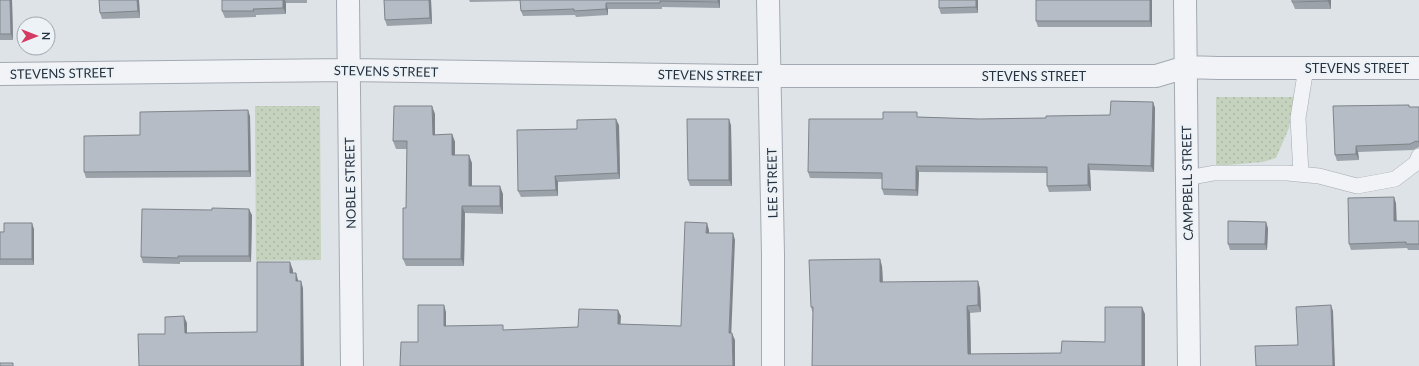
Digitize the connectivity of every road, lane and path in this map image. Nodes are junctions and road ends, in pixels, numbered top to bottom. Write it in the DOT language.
graph roads {
  1 [pos="348,0"];
  2 [pos="768,0"];
  3 [pos="1185,0"];
  4 [pos="1186,67"];
  5 [pos="1306,68"];
  6 [pos="1419,68"];
  7 [pos="349,70"];
  8 [pos="0,74"];
  9 [pos="769,76"];
  10 [pos="1419,156"];
  11 [pos="1301,174"];
  12 [pos="1187,178"];
  13 [pos="352,366"];
  14 [pos="773,366"];
  15 [pos="1189,366"];
  1 -- 7 [label="street, NOBLE STREET"];
  2 -- 9 [label="street, LEE STREET"];
  3 -- 4 [label="street, CAMPBELL STREET"];
  4 -- 5 [label="street, STEVENS STREET"];
  4 -- 9 [label="street, STEVENS STREET"];
  4 -- 12 [label="street, CAMPBELL STREET"];
  5 -- 6 [label="street, STEVENS STREET"];
  5 -- 11 [label="lane"];
  7 -- 8 [label="street, STEVENS STREET"];
  7 -- 9 [label="street, STEVENS STREET"];
  7 -- 13 [label="street, NOBLE STREET"];
  9 -- 14 [label="street, LEE STREET"];
  10 -- 11 [label="lane"];
  11 -- 12 [label="lane"];
  12 -- 15 [label="street, CAMPBELL STREET"];
}
